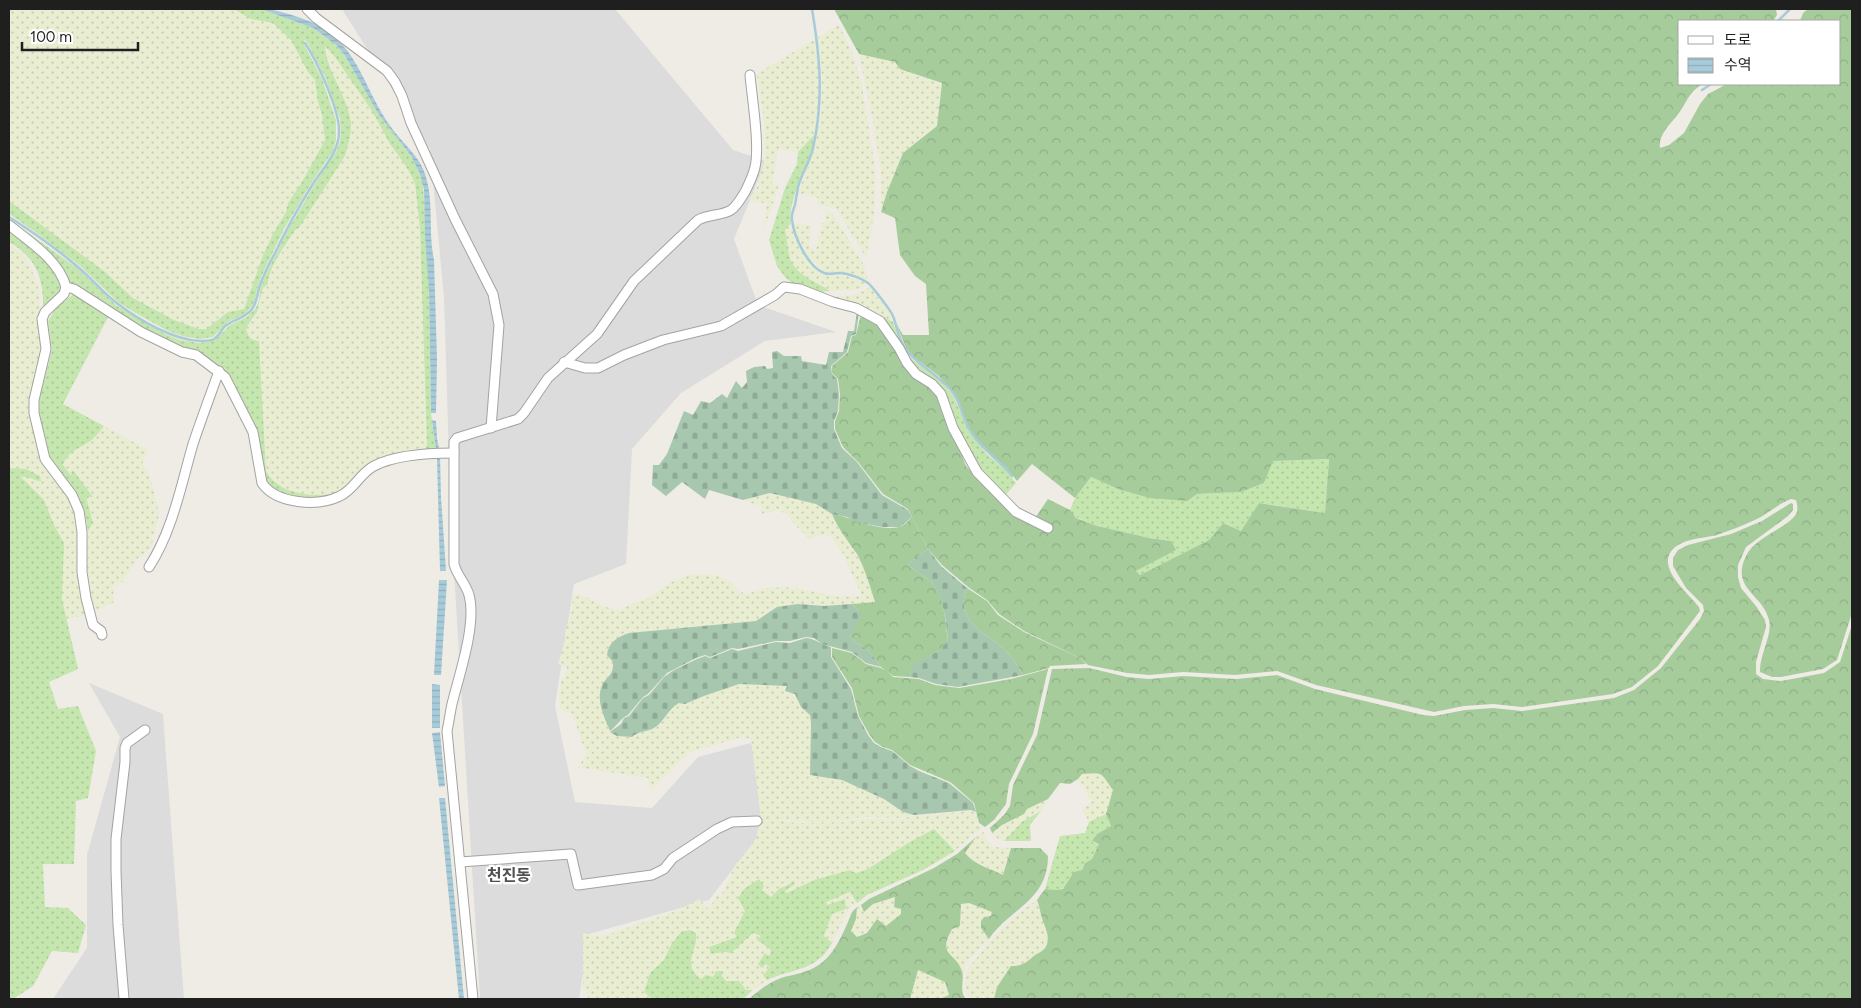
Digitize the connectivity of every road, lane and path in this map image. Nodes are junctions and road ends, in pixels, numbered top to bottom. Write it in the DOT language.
graph roads {
  1 [pos="307,9"];
  2 [pos="750,75"];
  3 [pos="9,225"];
  4 [pos="66,287"];
  5 [pos="564,362"];
  6 [pos="219,371"];
  7 [pos="491,428"];
  8 [pos="454,453"];
  9 [pos="1048,528"];
  10 [pos="149,567"];
  11 [pos="102,635"];
  12 [pos="145,730"];
  13 [pos="757,820"];
  14 [pos="460,862"];
  15 [pos="124,999"];
  16 [pos="473,999"];
  1 -- 7 [label="street"];
  2 -- 5 [label="street"];
  3 -- 4 [label="street"];
  4 -- 6 [label="street"];
  4 -- 11 [label="street"];
  5 -- 7 [label="street"];
  5 -- 9 [label="street"];
  6 -- 8 [label="street"];
  6 -- 10 [label="street"];
  7 -- 8 [label="street"];
  8 -- 14 [label="street"];
  12 -- 15 [label="street"];
  13 -- 14 [label="street"];
  14 -- 16 [label="street"];
}
